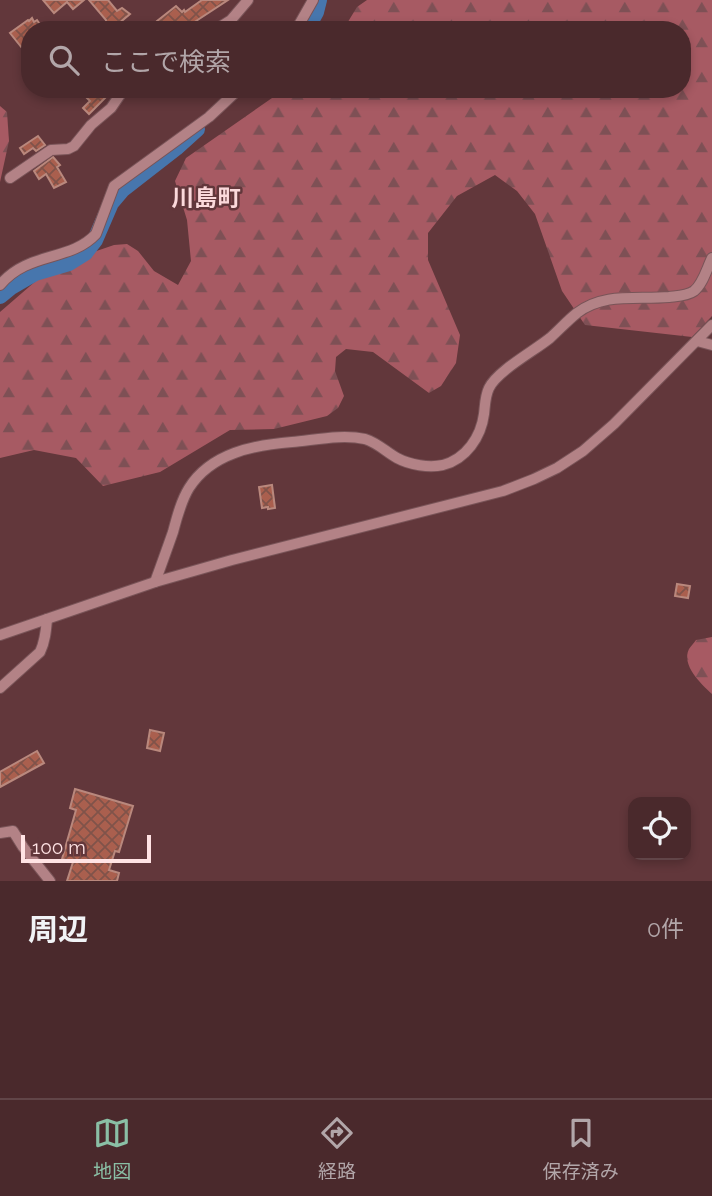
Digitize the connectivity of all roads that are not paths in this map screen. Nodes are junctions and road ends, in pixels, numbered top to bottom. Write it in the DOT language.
graph roads {
  1 [pos="248,0"];
  2 [pos="313,0"];
  3 [pos="229,21"];
  4 [pos="301,21"];
  5 [pos="118,98"];
  6 [pos="229,98"];
  7 [pos="10,178"];
  8 [pos="712,258"];
  9 [pos="0,285"];
  10 [pos="712,325"];
  11 [pos="697,341"];
  12 [pos="712,345"];
  13 [pos="155,582"];
  14 [pos="47,619"];
  15 [pos="0,635"];
  16 [pos="0,688"];
  17 [pos="0,833"];
  18 [pos="50,881"];
  1 -- 3 [label="street"];
  2 -- 4 [label="street"];
  5 -- 7 [label="street"];
  6 -- 9 [label="street"];
  8 -- 13 [label="street"];
  10 -- 11 [label="street"];
  11 -- 12 [label="street"];
  11 -- 13 [label="street"];
  13 -- 14 [label="street"];
  14 -- 15 [label="street"];
  14 -- 16 [label="street"];
  17 -- 18 [label="street"];
}
